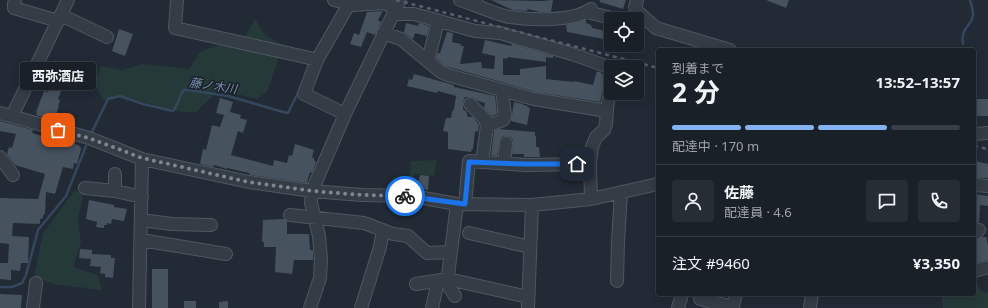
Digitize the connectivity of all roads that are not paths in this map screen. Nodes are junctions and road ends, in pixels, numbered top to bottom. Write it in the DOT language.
graph roads {
  1 [pos="15,0"];
  2 [pos="68,0"];
  3 [pos="177,0"];
  4 [pos="334,0"];
  5 [pos="460,0"];
  6 [pos="637,0"];
  7 [pos="475,2"];
  8 [pos="349,4"];
  9 [pos="592,6"];
  10 [pos="396,7"];
  11 [pos="604,12"];
  12 [pos="59,18"];
  13 [pos="438,21"];
  14 [pos="383,32"];
  15 [pos="107,37"];
  16 [pos="723,48"];
  17 [pos="317,60"];
  18 [pos="428,61"];
  19 [pos="604,69"];
  20 [pos="502,90"];
  21 [pos="609,100"];
  22 [pos="470,104"];
  23 [pos="607,111"];
  24 [pos="0,113"];
  25 [pos="345,114"];
  26 [pos="12,116"];
  27 [pos="487,126"];
  28 [pos="988,133"];
  29 [pos="976,134"];
  30 [pos="506,143"];
  31 [pos="0,157"];
  32 [pos="142,158"];
  33 [pos="482,162"];
  34 [pos="504,163"];
  35 [pos="590,164"];
  36 [pos="115,174"];
  37 [pos="13,175"];
  38 [pos="656,184"];
  39 [pos="976,185"];
  40 [pos="988,186"];
  41 [pos="85,188"];
  42 [pos="115,191"];
  43 [pos="312,191"];
  44 [pos="621,192"];
  45 [pos="142,197"];
  46 [pos="591,199"];
  47 [pos="461,204"];
  48 [pos="532,205"];
  49 [pos="290,215"];
  50 [pos="314,217"];
  51 [pos="141,220"];
  52 [pos="211,225"];
  53 [pos="383,230"];
  54 [pos="469,233"];
  55 [pos="141,240"];
  56 [pos="530,247"];
  57 [pos="451,252"];
  58 [pos="226,254"];
  59 [pos="988,267"];
  60 [pos="976,270"];
  61 [pos="443,280"];
  62 [pos="617,281"];
  63 [pos="36,283"];
  64 [pos="416,284"];
  65 [pos="455,296"];
  66 [pos="681,296"];
  67 [pos="701,296"];
  68 [pos="736,296"];
  69 [pos="812,296"];
  70 [pos="528,302"];
  71 [pos="34,308"];
  72 [pos="139,308"];
  73 [pos="310,308"];
  74 [pos="361,308"];
  75 [pos="432,308"];
  76 [pos="678,308"];
  77 [pos="810,308"];
  1 -- 12 [label="street"];
  2 -- 12 [label="street"];
  3 -- 17 [label="street"];
  4 -- 8 [label="street"];
  5 -- 7 [label="street"];
  6 -- 16 [label="street"];
  7 -- 9 [label="street"];
  8 -- 10 [label="street"];
  8 -- 17 [label="street"];
  9 -- 11 [label="street"];
  10 -- 13 [label="street"];
  10 -- 14 [label="street"];
  12 -- 15 [label="street"];
  12 -- 26 [label="street"];
  13 -- 18 [label="street"];
  13 -- 19 [label="street"];
  14 -- 18 [label="street"];
  14 -- 25 [label="street"];
  17 -- 25 [label="street"];
  18 -- 20 [label="street"];
  20 -- 23 [label="street"];
  20 -- 27 [label="street"];
  21 -- 23 [label="street"];
  22 -- 27 [label="street"];
  23 -- 35 [label="street"];
  24 -- 26 [label="street"];
  25 -- 43 [label="street"];
  26 -- 32 [label="street"];
  27 -- 33 [label="street"];
  28 -- 29 [label="street"];
  30 -- 34 [label="street"];
  31 -- 37 [label="street"];
  32 -- 43 [label="street"];
  32 -- 45 [label="street"];
  33 -- 34 [label="street"];
  33 -- 47 [label="street"];
  34 -- 35 [label="street"];
  35 -- 46 [label="street"];
  36 -- 42 [label="street"];
  38 -- 44 [label="street"];
  39 -- 40 [label="street"];
  41 -- 42 [label="street"];
  42 -- 45 [label="street"];
  43 -- 47 [label="street"];
  43 -- 50 [label="street"];
  44 -- 46 [label="street"];
  44 -- 62 [label="street"];
  45 -- 51 [label="street"];
  46 -- 48 [label="street"];
  47 -- 48 [label="street"];
  47 -- 57 [label="street"];
  48 -- 56 [label="street"];
  49 -- 50 [label="street"];
  50 -- 53 [label="street"];
  50 -- 73 [label="street"];
  51 -- 52 [label="street"];
  51 -- 55 [label="street"];
  53 -- 57 [label="street"];
  53 -- 74 [label="street"];
  54 -- 56 [label="street"];
  55 -- 58 [label="street"];
  55 -- 72 [label="street"];
  56 -- 70 [label="street"];
  57 -- 61 [label="street"];
  59 -- 60 [label="street"];
  61 -- 64 [label="street"];
  61 -- 65 [label="street"];
  61 -- 70 [label="street"];
  61 -- 75 [label="street"];
  63 -- 71 [label="street"];
  66 -- 76 [label="street"];
  67 -- 68 [label="street"];
  69 -- 77 [label="street"];
}
